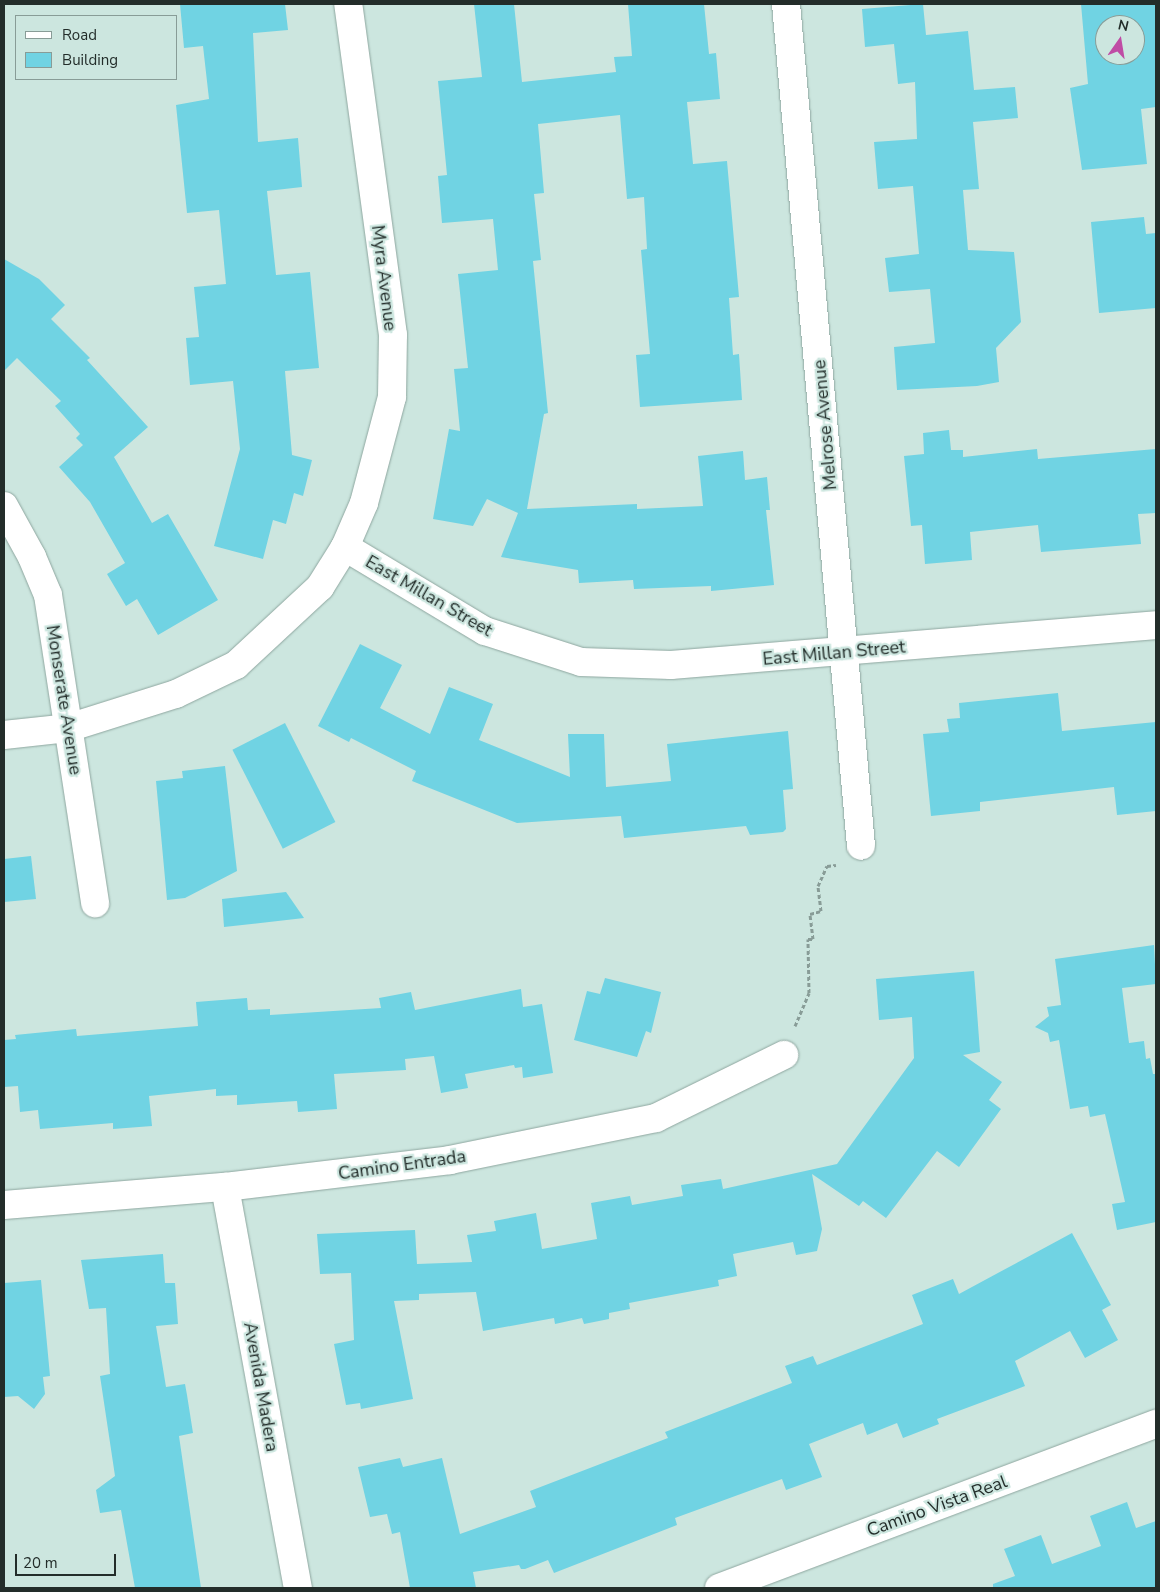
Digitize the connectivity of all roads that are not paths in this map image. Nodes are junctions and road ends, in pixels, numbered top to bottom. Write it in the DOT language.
graph roads {
  1 [pos="348,4"];
  2 [pos="786,4"];
  3 [pos="4,506"];
  4 [pos="345,547"];
  5 [pos="1156,625"];
  6 [pos="846,652"];
  7 [pos="68,728"];
  8 [pos="4,735"];
  9 [pos="861,846"];
  10 [pos="95,903"];
  11 [pos="784,1055"];
  12 [pos="225,1186"];
  13 [pos="4,1205"];
  14 [pos="1156,1424"];
  15 [pos="298,1588"];
  16 [pos="719,1588"];
  1 -- 4 [label="street, Myra Avenue"];
  2 -- 6 [label="street, Melrose Avenue"];
  3 -- 7 [label="street, Monserate Avenue"];
  4 -- 6 [label="street, East Millan Street"];
  4 -- 7 [label="street, East Millan Street"];
  5 -- 6 [label="street, East Millan Street"];
  6 -- 9 [label="street, Melrose Avenue"];
  7 -- 8 [label="street, East Millan Street"];
  7 -- 10 [label="street, Monserate Avenue"];
  11 -- 12 [label="street, Camino Entrada"];
  12 -- 13 [label="street, Camino Entrada"];
  12 -- 15 [label="street, Avenida Madera"];
  14 -- 16 [label="street, Camino Vista Real"];
}
